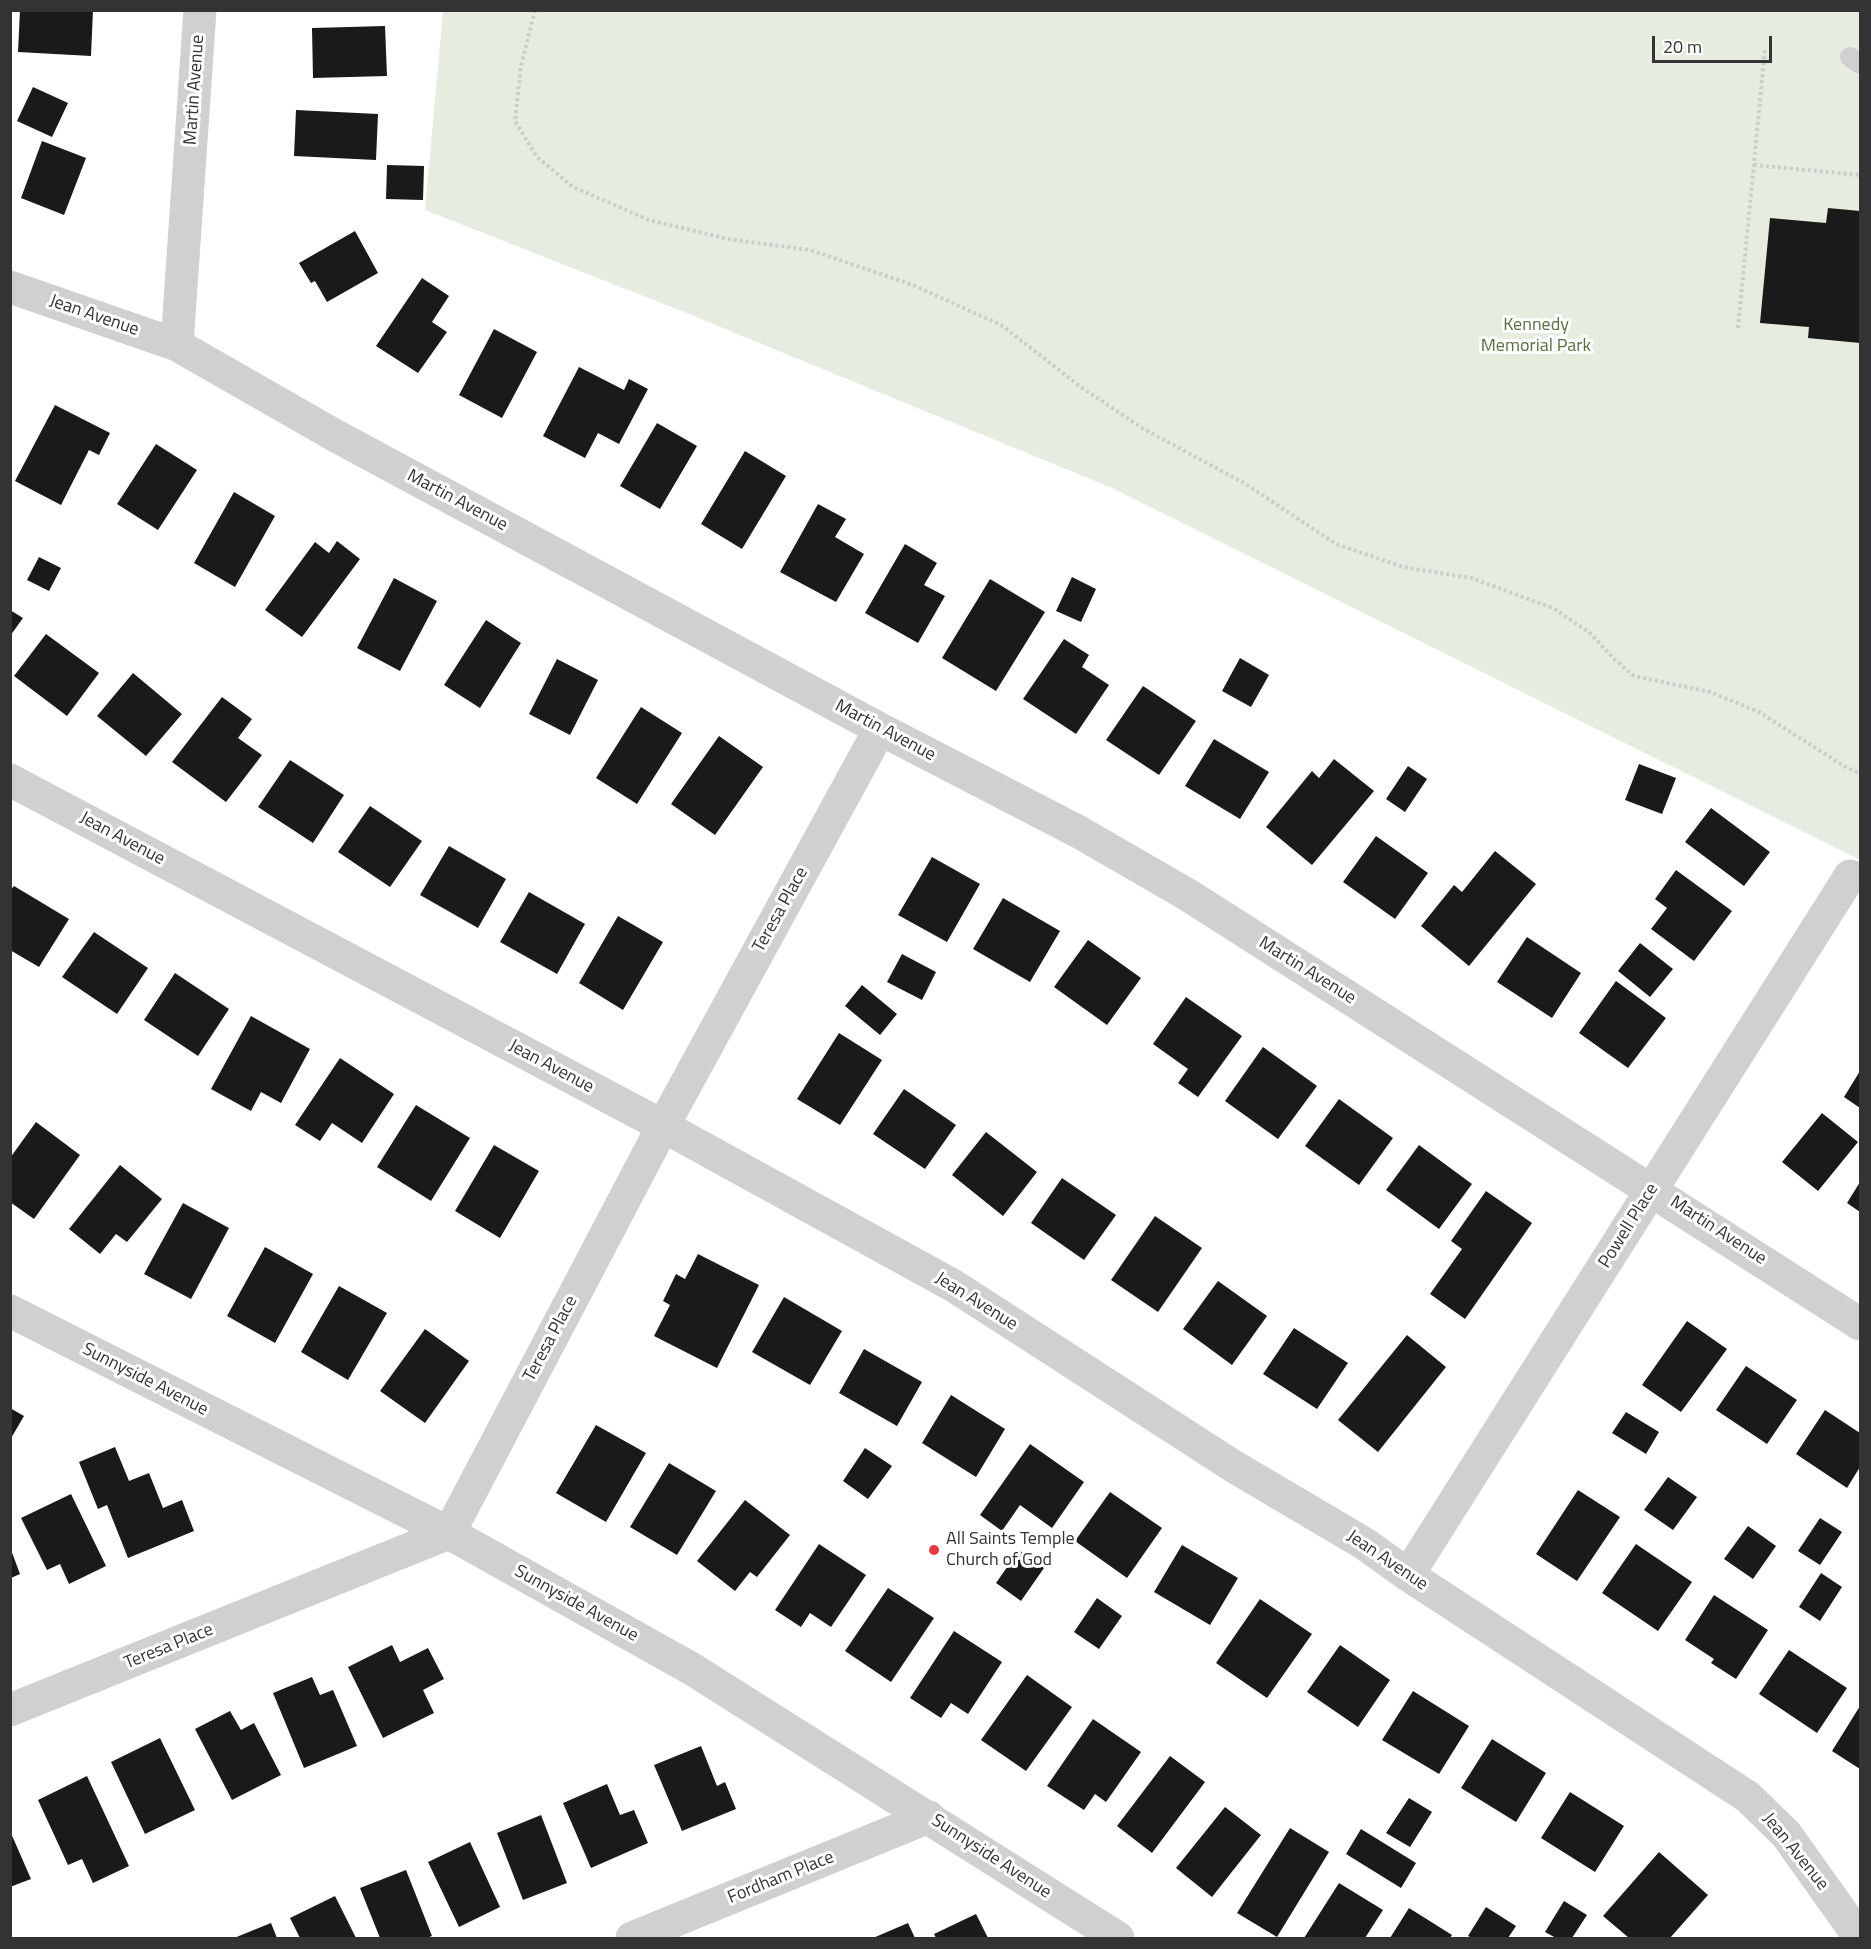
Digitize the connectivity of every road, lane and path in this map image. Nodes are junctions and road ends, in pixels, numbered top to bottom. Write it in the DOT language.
graph roads {
  1 [pos="200,10"];
  2 [pos="535,10"];
  3 [pos="1765,50"];
  4 [pos="1754,165"];
  5 [pos="1860,175"];
  6 [pos="10,287"];
  7 [pos="1738,328"];
  8 [pos="177,345"];
  9 [pos="880,729"];
  10 [pos="1860,773"];
  11 [pos="10,780"];
  12 [pos="1850,876"];
  13 [pos="663,1126"];
  14 [pos="1653,1189"];
  15 [pos="10,1311"];
  16 [pos="1860,1324"];
  17 [pos="449,1533"];
  18 [pos="1408,1575"];
  19 [pos="10,1710"];
  20 [pos="929,1818"];
  21 [pos="632,1938"];
  22 [pos="1118,1938"];
  23 [pos="1860,1938"];
  1 -- 8 [label="street, Martin Avenue"];
  2 -- 10 [label="path"];
  3 -- 4 [label="path"];
  4 -- 5 [label="path"];
  4 -- 7 [label="path"];
  6 -- 8 [label="street, Jean Avenue"];
  8 -- 9 [label="street, Martin Avenue"];
  9 -- 13 [label="street, Teresa Place"];
  9 -- 14 [label="street, Martin Avenue"];
  11 -- 13 [label="street, Jean Avenue"];
  12 -- 14 [label="street, Powell Place"];
  13 -- 17 [label="street, Teresa Place"];
  13 -- 18 [label="street, Jean Avenue"];
  14 -- 16 [label="street, Martin Avenue"];
  14 -- 18 [label="street, Powell Place"];
  15 -- 17 [label="street, Sunnyside Avenue"];
  17 -- 19 [label="street, Teresa Place"];
  17 -- 20 [label="street, Sunnyside Avenue"];
  18 -- 23 [label="street, Jean Avenue"];
  20 -- 21 [label="street, Fordham Place"];
  20 -- 22 [label="street, Sunnyside Avenue"];
}
